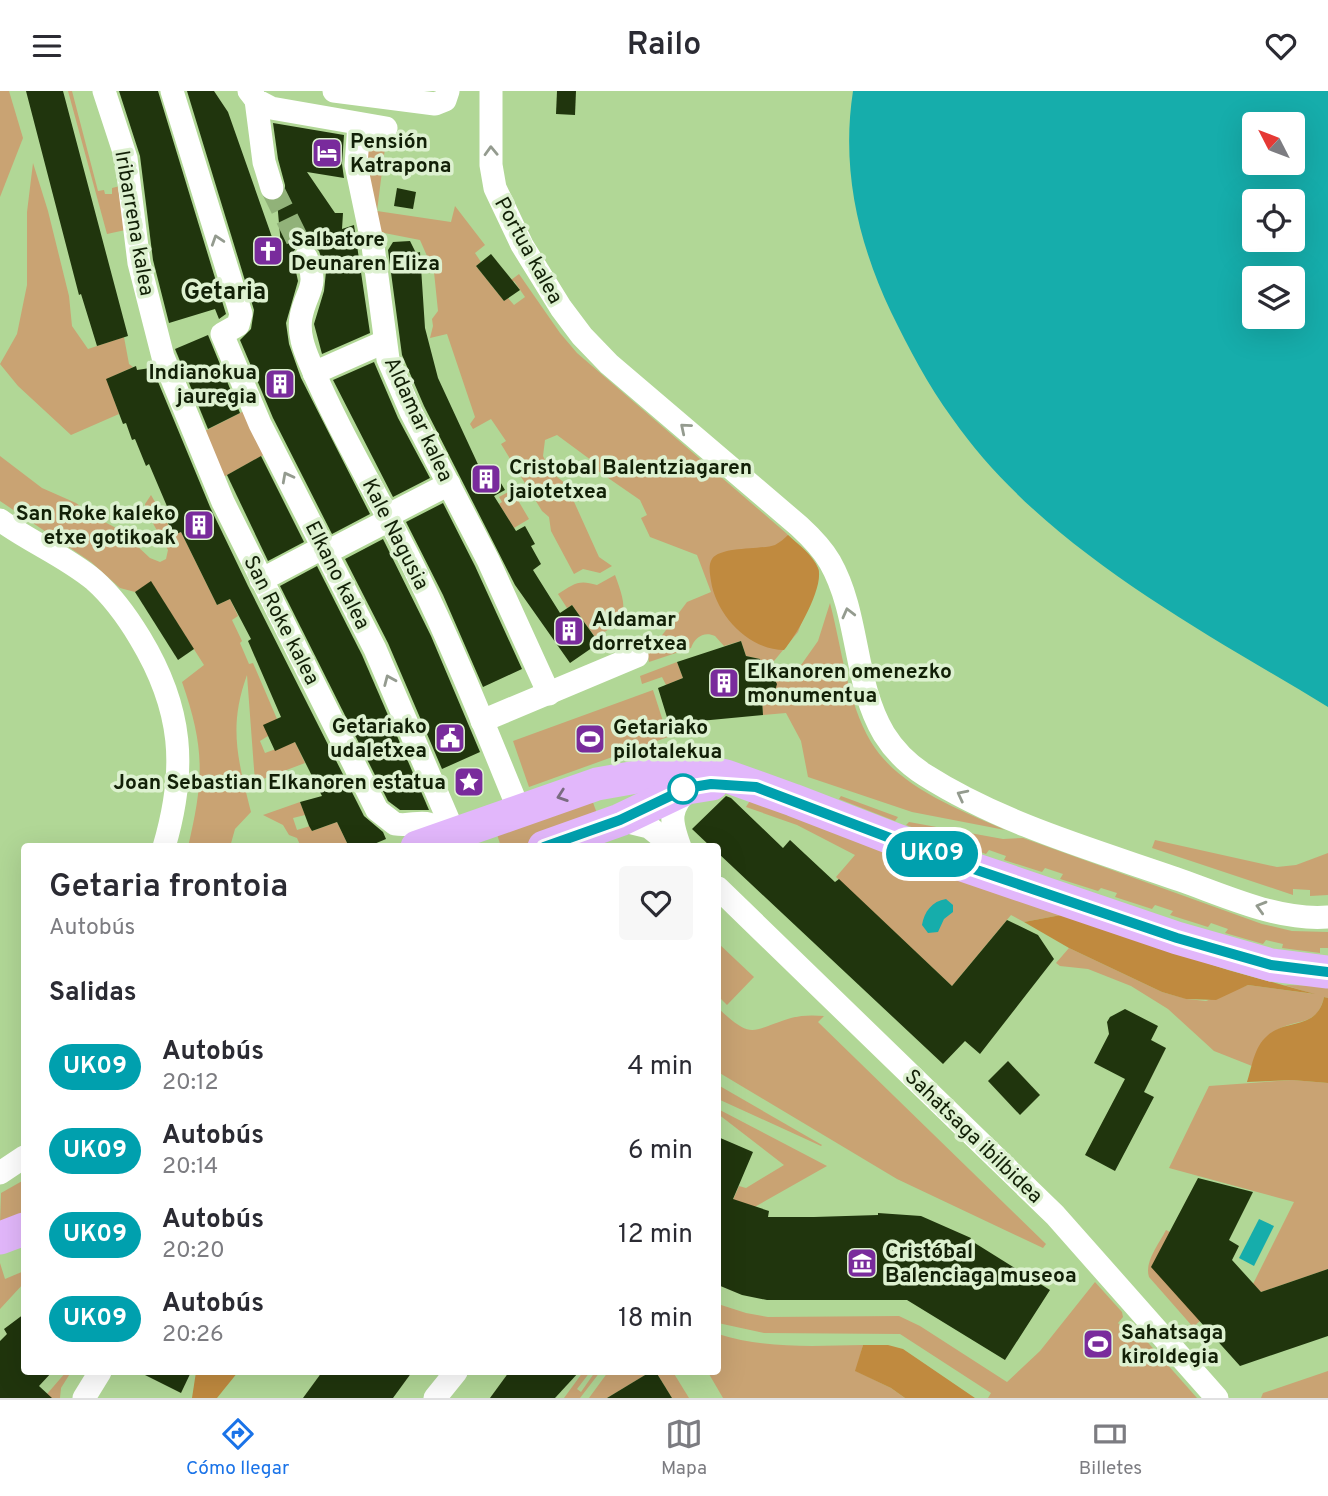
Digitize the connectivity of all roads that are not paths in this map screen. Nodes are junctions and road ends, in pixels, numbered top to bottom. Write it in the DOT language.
graph roads {
  1 [pos="104,91"];
  2 [pos="172,91"];
  3 [pos="334,91"];
  4 [pos="448,91"];
  5 [pos="491,91"];
  6 [pos="253,96"];
  7 [pos="359,124"];
  8 [pos="386,128"];
  9 [pos="272,188"];
  10 [pos="306,257"];
  11 [pos="384,342"];
  12 [pos="163,357"];
  13 [pos="314,373"];
  14 [pos="449,484"];
  15 [pos="388,518"];
  16 [pos="0,520"];
  17 [pos="325,549"];
  18 [pos="261,580"];
  19 [pos="637,656"];
  20 [pos="549,694"];
  21 [pos="482,721"];
  22 [pos="606,782"];
  23 [pos="691,787"];
  24 [pos="756,787"];
  25 [pos="519,810"];
  26 [pos="633,814"];
  27 [pos="448,838"];
  28 [pos="165,843"];
  29 [pos="555,843"];
  30 [pos="672,843"];
  31 [pos="677,843"];
  32 [pos="721,891"];
  33 [pos="1328,917"];
  34 [pos="1328,972"];
  35 [pos="21,1159"];
  36 [pos="0,1173"];
  37 [pos="21,1230"];
  38 [pos="0,1238"];
  39 [pos="98,1375"];
  40 [pos="454,1375"];
  41 [pos="84,1398"];
  42 [pos="435,1398"];
  43 [pos="1217,1398"];
  1 -- 12 [label="street, Iribarrena kalea"];
  17 -- 2 [label="street, Elkano kalea, one-way"];
  3 -- 4 [label="street"];
  33 -- 5 [label="street, Portua kalea, one-way"];
  6 -- 7 [label="street"];
  6 -- 9 [label="street"];
  7 -- 8 [label="street"];
  7 -- 11 [label="street, Aldamar kalea"];
  10 -- 13 [label="street, Kale Nagusia"];
  11 -- 13 [label="street"];
  11 -- 14 [label="street, Aldamar kalea"];
  12 -- 18 [label="street, San Roke kalea"];
  13 -- 15 [label="street, Kale Nagusia"];
  14 -- 15 [label="street"];
  14 -- 20 [label="street, Aldamar kalea"];
  15 -- 17 [label="street"];
  15 -- 21 [label="street, Kale Nagusia"];
  16 -- 28 [label="street"];
  17 -- 18 [label="street"];
  27 -- 17 [label="street, Elkano kalea, one-way"];
  18 -- 27 [label="street, San Roke kalea"];
  19 -- 20 [label="street"];
  20 -- 21 [label="street"];
  21 -- 25 [label="street, Kale Nagusia"];
  22 -- 24 [label="highway"];
  22 -- 25 [label="highway, one-way"];
  22 -- 26 [label="highway"];
  23 -- 24 [label="highway"];
  23 -- 26 [label="highway"];
  23 -- 31 [label="street"];
  24 -- 34 [label="highway"];
  25 -- 27 [label="highway"];
  26 -- 29 [label="highway"];
  26 -- 30 [label="street"];
  32 -- 43 [label="street, Sahatsaga ibilbidea"];
  35 -- 36 [label="street"];
  37 -- 38 [label="highway"];
  39 -- 41 [label="street"];
  40 -- 42 [label="street"];
}
